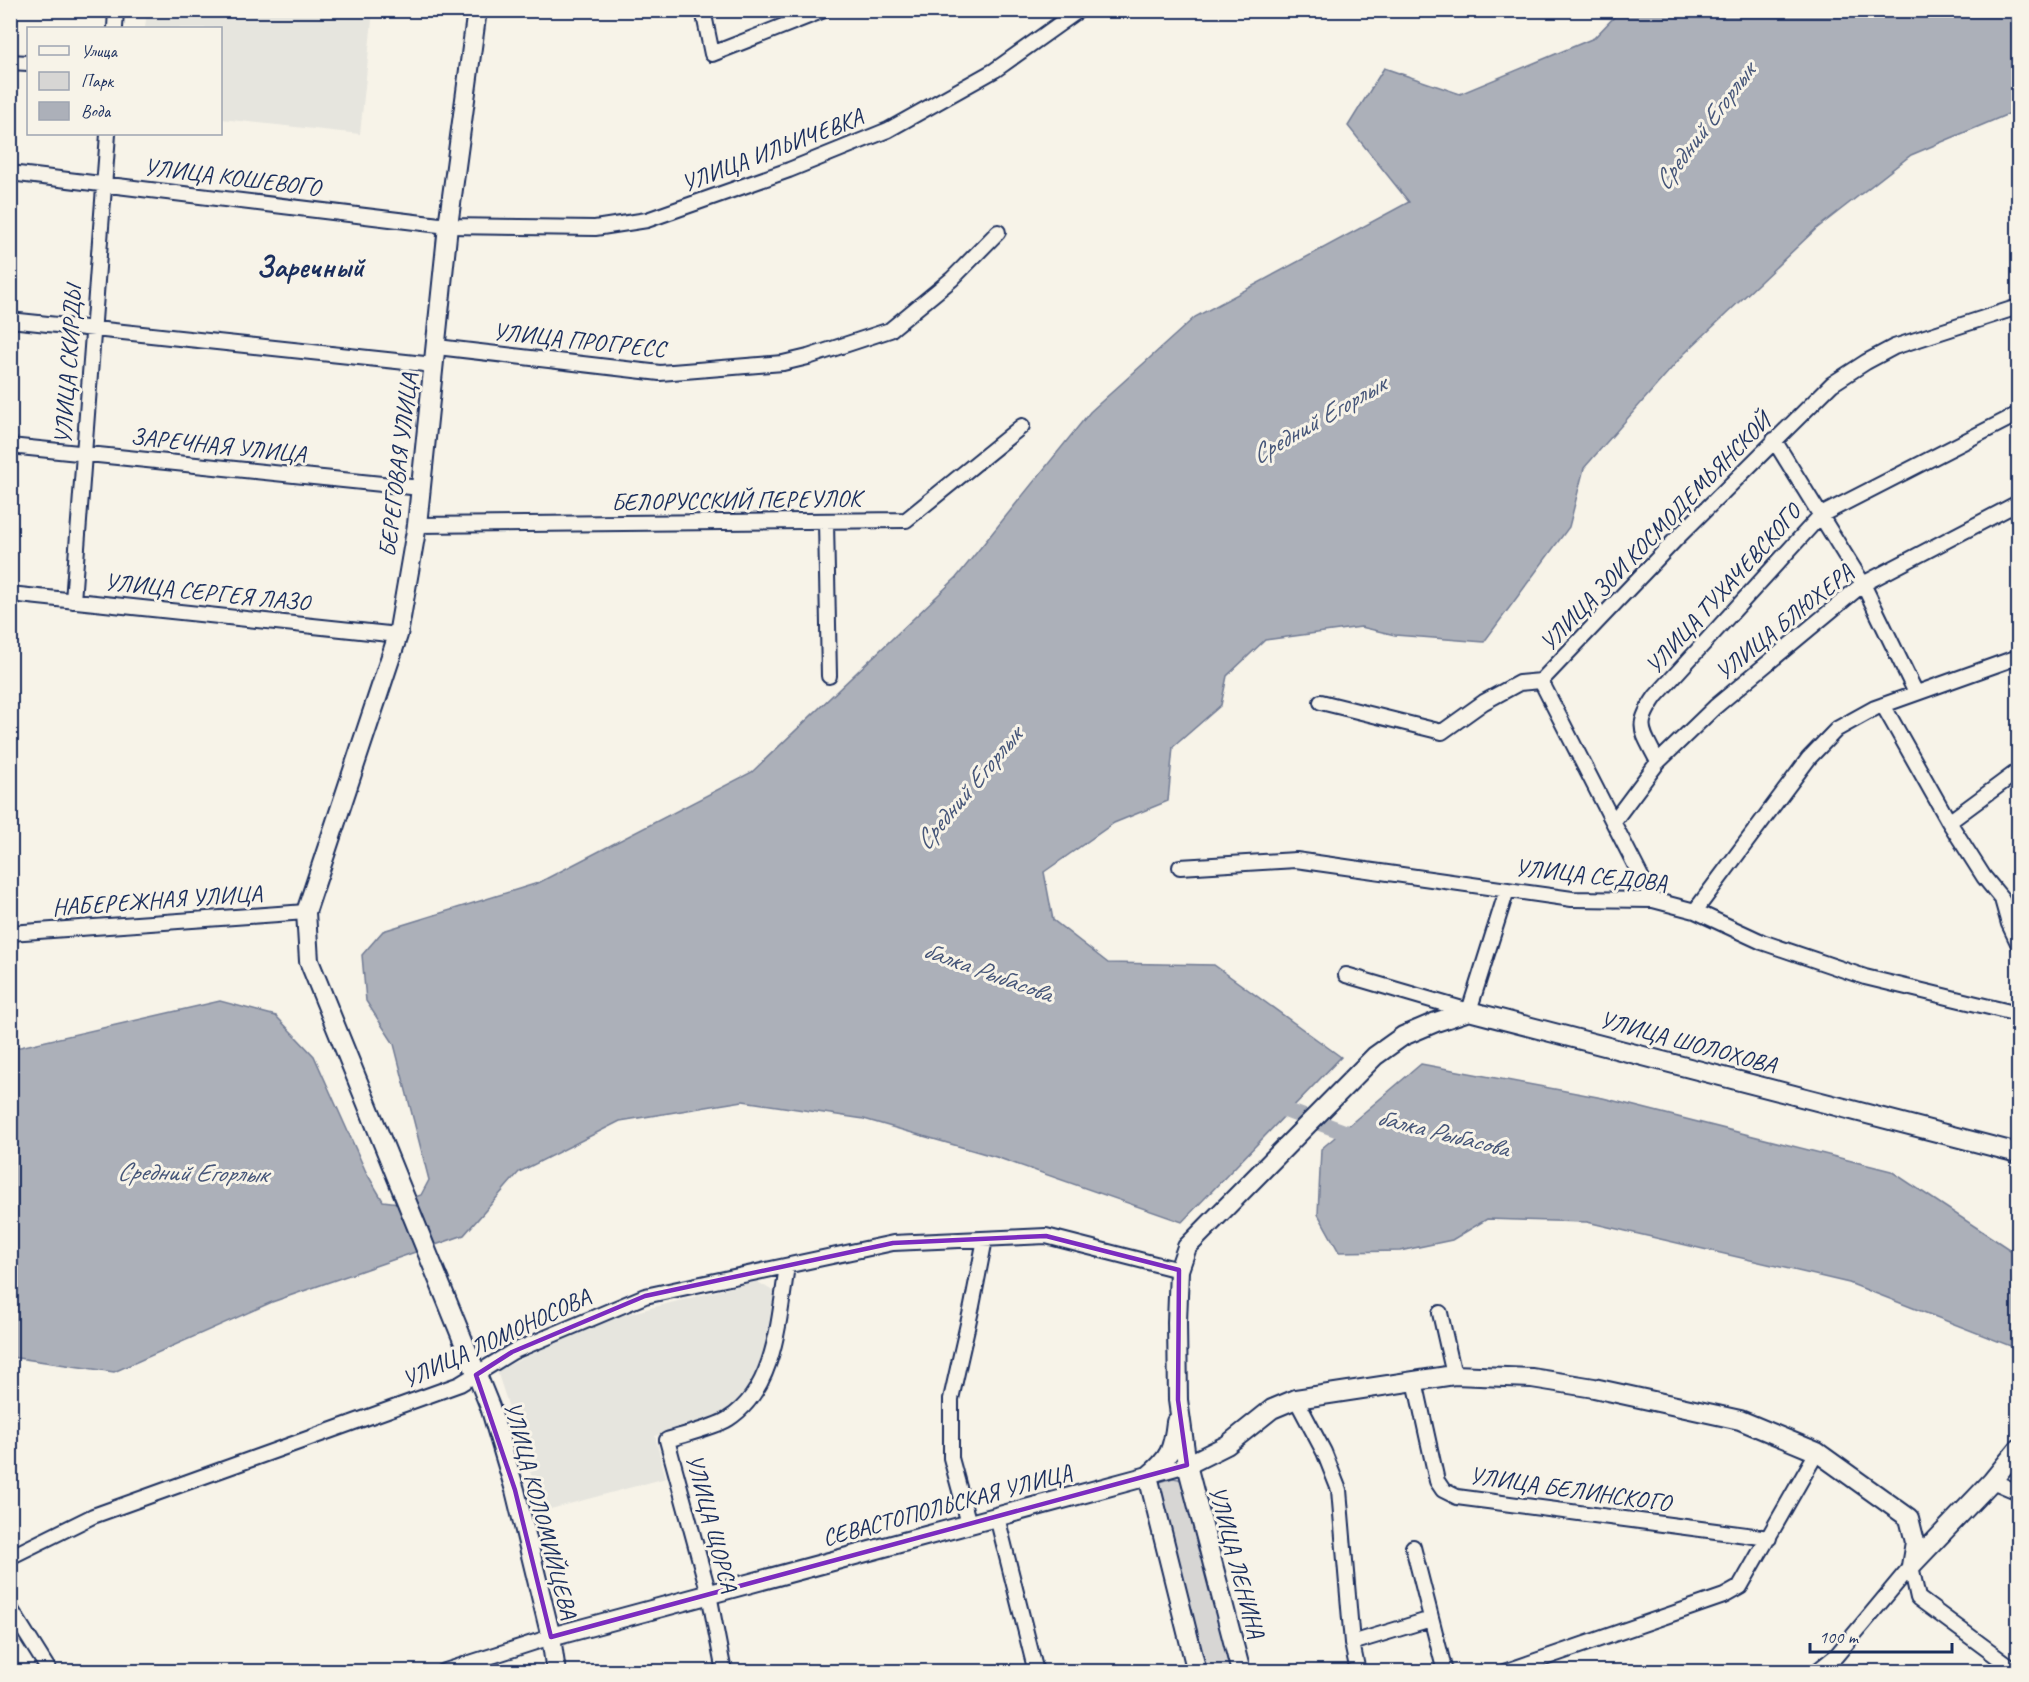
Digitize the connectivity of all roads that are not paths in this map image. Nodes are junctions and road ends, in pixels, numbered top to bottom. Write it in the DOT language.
graph roads {
  1 [pos="116,10"];
  2 [pos="477,10"];
  3 [pos="703,10"];
  4 [pos="824,10"];
  5 [pos="1079,10"];
  6 [pos="115,27"];
  7 [pos="10,62"];
  8 [pos="27,63"];
  9 [pos="108,135"];
  10 [pos="10,173"];
  11 [pos="105,184"];
  12 [pos="448,226"];
  13 [pos="998,232"];
  14 [pos="2019,308"];
  15 [pos="10,320"];
  16 [pos="94,329"];
  17 [pos="437,347"];
  18 [pos="434,365"];
  19 [pos="2019,414"];
  20 [pos="1022,426"];
  21 [pos="1774,440"];
  22 [pos="10,446"];
  23 [pos="84,453"];
  24 [pos="421,488"];
  25 [pos="2019,502"];
  26 [pos="1821,515"];
  27 [pos="826,522"];
  28 [pos="417,525"];
  29 [pos="1863,584"];
  30 [pos="10,594"];
  31 [pos="73,600"];
  32 [pos="398,635"];
  33 [pos="2019,657"];
  34 [pos="829,676"];
  35 [pos="1541,681"];
  36 [pos="1916,693"];
  37 [pos="1321,702"];
  38 [pos="1883,705"];
  39 [pos="1658,762"];
  40 [pos="2019,771"];
  41 [pos="1614,821"];
  42 [pos="1949,822"];
  43 [pos="1180,867"];
  44 [pos="1507,890"];
  45 [pos="1653,900"];
  46 [pos="1695,911"];
  47 [pos="306,912"];
  48 [pos="2014,920"];
  49 [pos="10,933"];
  50 [pos="2019,943"];
  51 [pos="1346,975"];
  52 [pos="1469,1011"];
  53 [pos="2019,1014"];
  54 [pos="2019,1153"];
  55 [pos="985,1239"];
  56 [pos="787,1266"];
  57 [pos="1179,1270"];
  58 [pos="1440,1313"];
  59 [pos="476,1375"];
  60 [pos="1454,1375"];
  61 [pos="1415,1381"];
  62 [pos="1296,1399"];
  63 [pos="1178,1400"];
  64 [pos="2019,1449"];
  65 [pos="1817,1452"];
  66 [pos="1187,1465"];
  67 [pos="1148,1476"];
  68 [pos="1992,1481"];
  69 [pos="2019,1492"];
  70 [pos="997,1517"];
  71 [pos="969,1524"];
  72 [pos="1769,1538"];
  73 [pos="1413,1547"];
  74 [pos="10,1557"];
  75 [pos="1911,1566"];
  76 [pos="709,1594"];
  77 [pos="10,1608"];
  78 [pos="1431,1619"];
  79 [pos="551,1636"];
  80 [pos="1352,1643"];
  81 [pos="50,1671"];
  82 [pos="442,1671"];
  83 [pos="556,1671"];
  84 [pos="724,1671"];
  85 [pos="1036,1671"];
  86 [pos="1197,1671"];
  87 [pos="1241,1671"];
  88 [pos="1358,1671"];
  89 [pos="1445,1671"];
  90 [pos="1503,1671"];
  91 [pos="1816,1671"];
  92 [pos="2018,1671"];
  1 -- 6 [label="street"];
  2 -- 12 [label="main road, БЕРЕГОВАЯ УЛИЦА"];
  3 -- 4 [label="street"];
  5 -- 12 [label="street, УЛИЦА ИЛЬИЧЕВКА"];
  7 -- 8 [label="street"];
  9 -- 11 [label="street, УЛИЦА СКИРДЫ"];
  10 -- 11 [label="street, УЛИЦА КОШЕВОГО"];
  11 -- 12 [label="street, УЛИЦА КОШЕВОГО"];
  11 -- 16 [label="street, УЛИЦА СКИРДЫ"];
  12 -- 17 [label="main road, БЕРЕГОВАЯ УЛИЦА"];
  13 -- 17 [label="street, УЛИЦА ПРОГРЕСС"];
  14 -- 21 [label="street, УЛИЦА ЗОИ КОСМОДЕМЬЯНСКОЙ"];
  15 -- 16 [label="street"];
  16 -- 18 [label="street"];
  16 -- 23 [label="street, УЛИЦА СКИРДЫ"];
  17 -- 18 [label="main road, БЕРЕГОВАЯ УЛИЦА"];
  18 -- 24 [label="main road, БЕРЕГОВАЯ УЛИЦА"];
  19 -- 26 [label="street, УЛИЦА ТУХАЧЕВСКОГО"];
  20 -- 27 [label="street, БЕЛОРУССКИЙ ПЕРЕУЛОК"];
  21 -- 26 [label="street"];
  21 -- 35 [label="street, УЛИЦА ЗОИ КОСМОДЕМЬЯНСКОЙ"];
  22 -- 23 [label="street, ЗАРЕЧНАЯ УЛИЦА"];
  23 -- 24 [label="street, ЗАРЕЧНАЯ УЛИЦА"];
  23 -- 31 [label="street, УЛИЦА СКИРДЫ"];
  24 -- 28 [label="main road, БЕРЕГОВАЯ УЛИЦА"];
  25 -- 29 [label="street, УЛИЦА БЛЮХЕРА"];
  26 -- 29 [label="street"];
  26 -- 39 [label="street, УЛИЦА ТУХАЧЕВСКОГО"];
  27 -- 28 [label="street, БЕЛОРУССКИЙ ПЕРЕУЛОК"];
  27 -- 34 [label="street"];
  28 -- 32 [label="main road, БЕРЕГОВАЯ УЛИЦА"];
  29 -- 36 [label="street"];
  29 -- 39 [label="street, УЛИЦА БЛЮХЕРА"];
  30 -- 31 [label="street, УЛИЦА СЕРГЕЯ ЛАЗО"];
  31 -- 32 [label="street, УЛИЦА СЕРГЕЯ ЛАЗО"];
  32 -- 47 [label="main road, БЕРЕГОВАЯ УЛИЦА"];
  33 -- 36 [label="street"];
  35 -- 37 [label="street"];
  35 -- 41 [label="street, УЛИЦА ЗОИ КОСМОДЕМЬЯНСКОЙ"];
  36 -- 38 [label="street"];
  38 -- 42 [label="street"];
  38 -- 46 [label="street"];
  39 -- 41 [label="street, УЛИЦА БЛЮХЕРА"];
  40 -- 42 [label="street"];
  41 -- 45 [label="street, УЛИЦА ЗОИ КОСМОДЕМЬЯНСКОЙ"];
  42 -- 48 [label="street"];
  43 -- 44 [label="street, УЛИЦА СЕДОВА"];
  44 -- 45 [label="street, УЛИЦА СЕДОВА"];
  44 -- 52 [label="street"];
  45 -- 46 [label="street, УЛИЦА СЕДОВА"];
  46 -- 53 [label="street, УЛИЦА СЕДОВА"];
  47 -- 49 [label="street, НАБЕРЕЖНАЯ УЛИЦА"];
  47 -- 59 [label="main road, УЛИЦА КОЛОМИЙЦЕВА"];
  48 -- 50 [label="street"];
  51 -- 52 [label="street, УЛИЦА ШОЛОХОВА"];
  52 -- 54 [label="main road, УЛИЦА ШОЛОХОВА"];
  52 -- 57 [label="main road"];
  55 -- 56 [label="street, УЛИЦА ЛОМОНОСОВА"];
  55 -- 57 [label="street, УЛИЦА ЛОМОНОСОВА"];
  55 -- 71 [label="street"];
  56 -- 59 [label="street, УЛИЦА ЛОМОНОСОВА"];
  56 -- 76 [label="street, УЛИЦА ЩОРСА"];
  57 -- 63 [label="main road"];
  58 -- 60 [label="street"];
  59 -- 74 [label="street, УЛИЦА ЛОМОНОСОВА"];
  59 -- 79 [label="main road, УЛИЦА КОЛОМИЙЦЕВА"];
  60 -- 61 [label="main road, СЕВАСТОПОЛЬСКАЯ УЛИЦА"];
  60 -- 65 [label="main road, СЕВАСТОПОЛЬСКАЯ УЛИЦА"];
  61 -- 62 [label="main road, СЕВАСТОПОЛЬСКАЯ УЛИЦА"];
  61 -- 72 [label="street, УЛИЦА БЕЛИНСКОГО"];
  62 -- 66 [label="main road, СЕВАСТОПОЛЬСКАЯ УЛИЦА"];
  62 -- 80 [label="street"];
  63 -- 66 [label="main road, УЛИЦА ЛЕНИНА"];
  63 -- 67 [label="main road"];
  64 -- 68 [label="main road"];
  65 -- 72 [label="street"];
  65 -- 75 [label="main road, СЕВАСТОПОЛЬСКАЯ УЛИЦА"];
  66 -- 67 [label="street, СЕВАСТОПОЛЬСКАЯ УЛИЦА"];
  66 -- 87 [label="main road, УЛИЦА ЛЕНИНА"];
  67 -- 70 [label="main road, СЕВАСТОПОЛЬСКАЯ УЛИЦА"];
  67 -- 86 [label="main road"];
  68 -- 69 [label="street"];
  68 -- 75 [label="main road"];
  70 -- 71 [label="main road, СЕВАСТОПОЛЬСКАЯ УЛИЦА"];
  70 -- 85 [label="street"];
  71 -- 76 [label="main road, СЕВАСТОПОЛЬСКАЯ УЛИЦА"];
  72 -- 90 [label="street"];
  73 -- 78 [label="street"];
  75 -- 91 [label="street"];
  75 -- 92 [label="street"];
  76 -- 79 [label="main road, СЕВАСТОПОЛЬСКАЯ УЛИЦА"];
  76 -- 84 [label="street, УЛИЦА ЩОРСА"];
  77 -- 81 [label="street"];
  78 -- 80 [label="street"];
  78 -- 89 [label="street"];
  79 -- 82 [label="street, СЕВАСТОПОЛЬСКАЯ УЛИЦА"];
  79 -- 83 [label="main road, УЛИЦА КОЛОМИЙЦЕВА"];
  80 -- 88 [label="street"];
}
